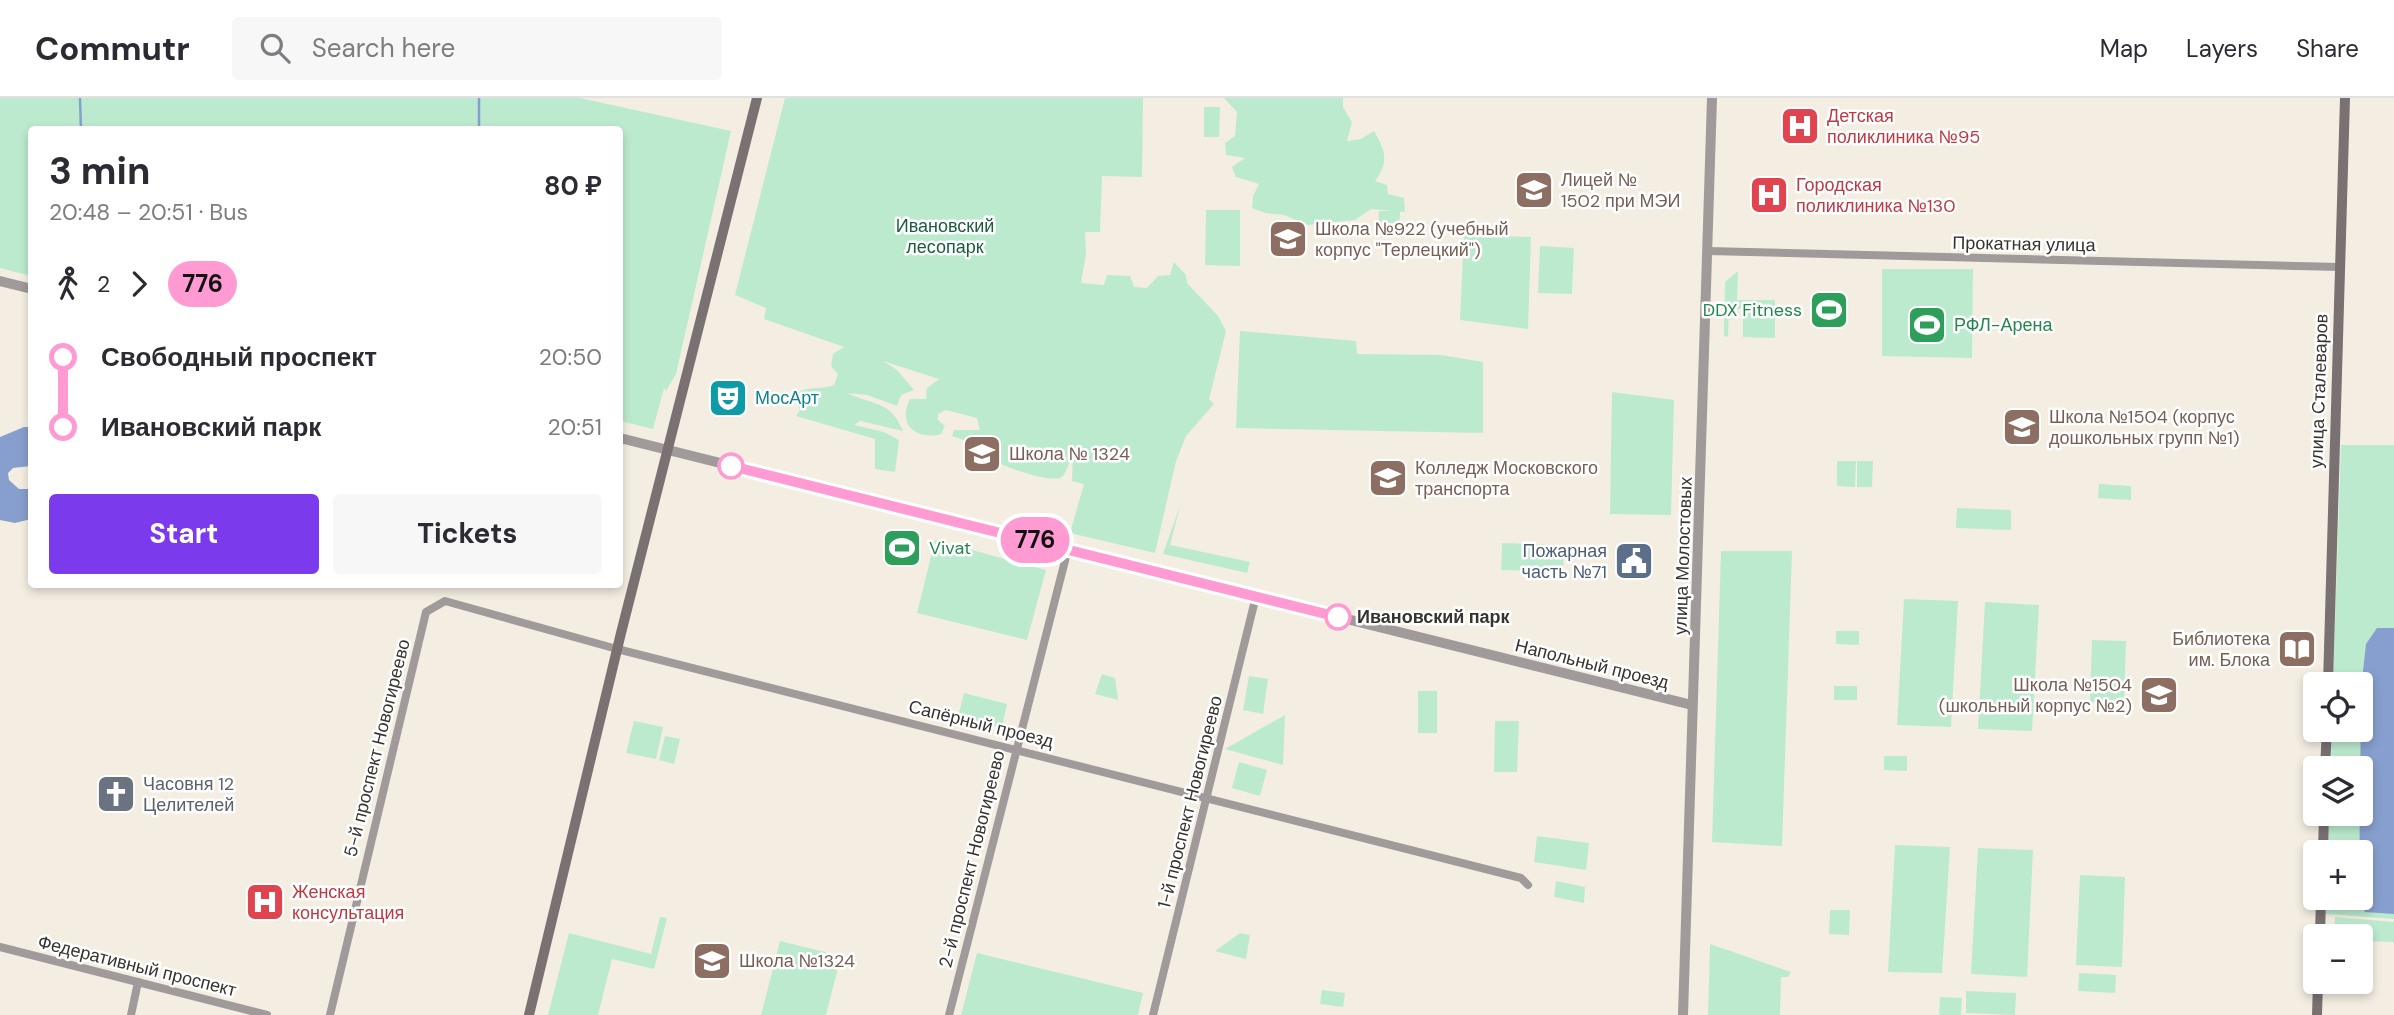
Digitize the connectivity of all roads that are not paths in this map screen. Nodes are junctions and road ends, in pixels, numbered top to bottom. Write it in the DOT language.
graph roads {
  1 [pos="757,98"];
  2 [pos="1712,98"];
  3 [pos="2345,98"];
  4 [pos="1708,251"];
  5 [pos="2340,268"];
  6 [pos="0,281"];
  7 [pos="28,288"];
  8 [pos="623,439"];
  9 [pos="669,450"];
  10 [pos="1068,549"];
  11 [pos="1256,596"];
  12 [pos="426,612"];
  13 [pos="617,649"];
  14 [pos="2328,672"];
  15 [pos="1692,705"];
  16 [pos="1015,748"];
  17 [pos="1207,797"];
  18 [pos="1528,886"];
  19 [pos="0,947"];
  20 [pos="138,982"];
  21 [pos="2318,994"];
  22 [pos="131,1015"];
  23 [pos="267,1015"];
  24 [pos="330,1015"];
  25 [pos="529,1015"];
  26 [pos="949,1015"];
  27 [pos="1153,1015"];
  28 [pos="1683,1015"];
  29 [pos="2317,1015"];
  1 -- 9 [label="main road"];
  2 -- 4 [label="street, улица Молостовых"];
  3 -- 5 [label="main road, улица Сталеваров"];
  4 -- 5 [label="street, Прокатная улица"];
  4 -- 15 [label="street, улица Молостовых"];
  5 -- 14 [label="main road, улица Сталеваров"];
  6 -- 7 [label="street"];
  8 -- 9 [label="street, Напольный проезд"];
  9 -- 10 [label="street, Напольный проезд"];
  9 -- 13 [label="main road"];
  10 -- 11 [label="street, Напольный проезд"];
  10 -- 16 [label="street, 2-й проспект Новогиреево"];
  11 -- 15 [label="street, Напольный проезд"];
  11 -- 17 [label="street, 1-й проспект Новогиреево"];
  12 -- 13 [label="street, Сапёрный проезд"];
  12 -- 24 [label="street, 5-й проспект Новогиреево"];
  13 -- 16 [label="street, Сапёрный проезд"];
  13 -- 25 [label="main road"];
  15 -- 28 [label="street, улица Молостовых"];
  16 -- 17 [label="street, Сапёрный проезд"];
  16 -- 26 [label="street, 2-й проспект Новогиреево"];
  17 -- 18 [label="street, Сапёрный проезд"];
  17 -- 27 [label="street, 1-й проспект Новогиреево"];
  19 -- 20 [label="street, Федеративный проспект"];
  20 -- 22 [label="street"];
  20 -- 23 [label="street, Федеративный проспект"];
  21 -- 29 [label="main road"];
}
